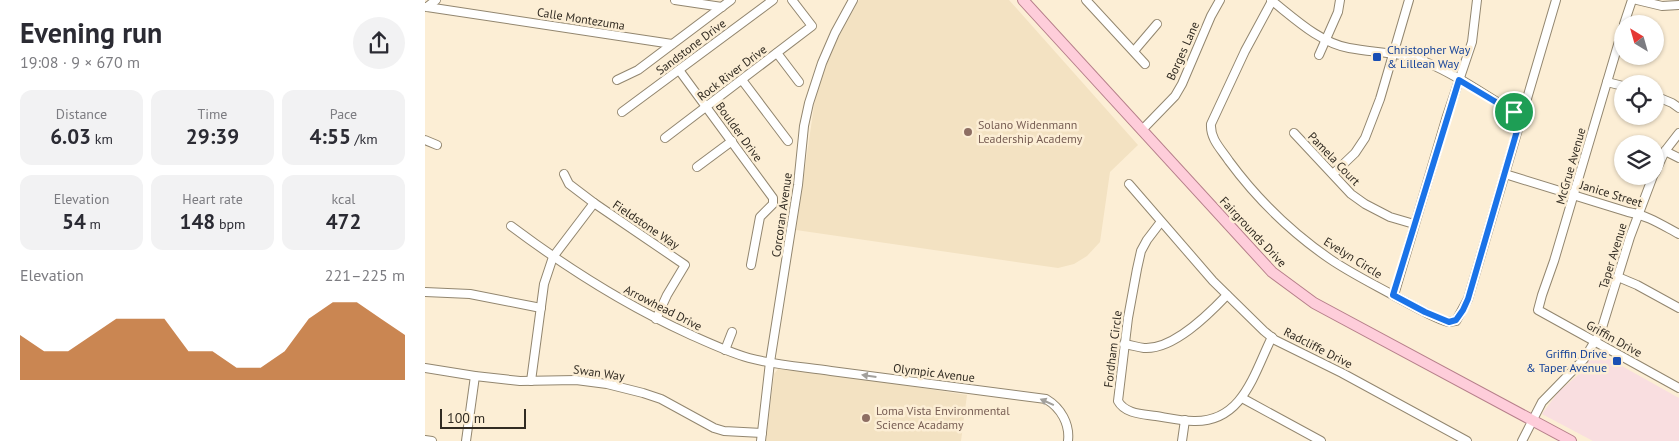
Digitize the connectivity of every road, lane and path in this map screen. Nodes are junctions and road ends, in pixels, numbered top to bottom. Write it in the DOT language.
graph roads {
  1 [pos="436,0"];
  2 [pos="675,0"];
  3 [pos="731,0"];
  4 [pos="773,0"];
  5 [pos="793,0"];
  6 [pos="1023,0"];
  7 [pos="1086,0"];
  8 [pos="1220,0"];
  9 [pos="1272,0"];
  10 [pos="1340,0"];
  11 [pos="1409,0"];
  12 [pos="1477,0"];
  13 [pos="1556,0"];
  14 [pos="1632,0"];
  15 [pos="1637,0"];
  16 [pos="850,1"];
  17 [pos="1679,5"];
  18 [pos="722,7"];
  19 [pos="1627,15"];
  20 [pos="1157,24"];
  21 [pos="1326,40"];
  22 [pos="672,44"];
  23 [pos="1134,51"];
  24 [pos="777,53"];
  25 [pos="1393,53"];
  26 [pos="1319,55"];
  27 [pos="1614,58"];
  28 [pos="1145,64"];
  29 [pos="679,70"];
  30 [pos="617,80"];
  31 [pos="742,80"];
  32 [pos="1459,80"];
  33 [pos="799,82"];
  34 [pos="1607,82"];
  35 [pos="1614,84"];
  36 [pos="1664,100"];
  37 [pos="706,106"];
  38 [pos="1679,108"];
  39 [pos="623,112"];
  40 [pos="1521,117"];
  41 [pos="1142,130"];
  42 [pos="1293,132"];
  43 [pos="1679,132"];
  44 [pos="665,138"];
  45 [pos="425,140"];
  46 [pos="731,141"];
  47 [pos="788,141"];
  48 [pos="437,145"];
  49 [pos="1665,151"];
  50 [pos="1679,158"];
  51 [pos="697,167"];
  52 [pos="564,174"];
  53 [pos="1333,174"];
  54 [pos="1505,174"];
  55 [pos="1129,184"];
  56 [pos="1650,185"];
  57 [pos="1574,194"];
  58 [pos="594,202"];
  59 [pos="1639,214"];
  60 [pos="1160,223"];
  61 [pos="1414,224"];
  62 [pos="511,226"];
  63 [pos="1679,234"];
  64 [pos="553,257"];
  65 [pos="751,265"];
  66 [pos="1618,277"];
  67 [pos="425,292"];
  68 [pos="1227,295"];
  69 [pos="1393,295"];
  70 [pos="541,308"];
  71 [pos="1679,308"];
  72 [pos="1538,310"];
  73 [pos="656,319"];
  74 [pos="732,332"];
  75 [pos="1272,337"];
  76 [pos="1594,341"];
  77 [pos="1124,344"];
  78 [pos="725,350"];
  79 [pos="770,362"];
  80 [pos="425,368"];
  81 [pos="475,376"];
  82 [pos="531,381"];
  83 [pos="1679,388"];
  84 [pos="1242,398"];
  85 [pos="1185,420"];
  86 [pos="1533,420"];
  87 [pos="762,437"];
  88 [pos="425,440"];
  89 [pos="432,441"];
  90 [pos="466,441"];
  91 [pos="1067,441"];
  92 [pos="1182,441"];
  93 [pos="1321,441"];
  94 [pos="1467,441"];
  95 [pos="1522,441"];
  96 [pos="1571,441"];
  1 -- 22 [label="street, Calle Montezuma"];
  2 -- 18 [label="street"];
  3 -- 18 [label="street"];
  4 -- 29 [label="street, Sandstone Drive"];
  5 -- 24 [label="street, Rock River Drive"];
  6 -- 41 [label="main road, Fairgrounds Drive"];
  7 -- 23 [label="street"];
  8 -- 41 [label="street, Borges Lane"];
  9 -- 21 [label="street"];
  9 -- 69 [label="street, Evelyn Circle"];
  10 -- 21 [label="street"];
  11 -- 25 [label="street"];
  12 -- 32 [label="street"];
  13 -- 40 [label="street, Evelyn Circle"];
  14 -- 19 [label="street"];
  15 -- 17 [label="street"];
  16 -- 79 [label="street, Corcoran Avenue"];
  18 -- 22 [label="street"];
  20 -- 23 [label="street"];
  21 -- 25 [label="street"];
  21 -- 26 [label="street"];
  22 -- 30 [label="street"];
  23 -- 28 [label="street"];
  24 -- 31 [label="street, Rock River Drive"];
  24 -- 33 [label="street"];
  25 -- 32 [label="street"];
  25 -- 53 [label="street"];
  27 -- 34 [label="street, McGrue Avenue"];
  29 -- 37 [label="street, Boulder Drive"];
  29 -- 39 [label="street, Sandstone Drive"];
  31 -- 37 [label="street, Rock River Drive"];
  31 -- 47 [label="street"];
  32 -- 40 [label="street"];
  32 -- 61 [label="street"];
  34 -- 35 [label="street"];
  34 -- 57 [label="street, McGrue Avenue"];
  36 -- 38 [label="street"];
  37 -- 44 [label="street, Rock River Drive"];
  37 -- 46 [label="street, Boulder Drive"];
  40 -- 54 [label="street, Evelyn Circle"];
  41 -- 86 [label="main road, Fairgrounds Drive"];
  42 -- 53 [label="street, Pamela Court"];
  43 -- 49 [label="street"];
  45 -- 48 [label="street"];
  46 -- 51 [label="street"];
  46 -- 65 [label="street, Boulder Drive"];
  49 -- 50 [label="street"];
  52 -- 58 [label="street"];
  53 -- 61 [label="street, Pamela Court"];
  54 -- 57 [label="street, Janice Street"];
  54 -- 69 [label="street, Evelyn Circle"];
  55 -- 60 [label="street, Radcliffe Drive"];
  56 -- 59 [label="street, Taper Avenue"];
  57 -- 59 [label="street, Janice Street"];
  57 -- 72 [label="street, McGrue Avenue"];
  58 -- 64 [label="street"];
  58 -- 73 [label="street, Fieldstone Way"];
  59 -- 63 [label="street, Janice Street"];
  59 -- 66 [label="street, Taper Avenue"];
  60 -- 68 [label="street, Radcliffe Drive"];
  60 -- 77 [label="street, Fordham Circle"];
  61 -- 69 [label="street"];
  62 -- 64 [label="street, Arrowhead Drive"];
  64 -- 70 [label="street"];
  64 -- 73 [label="street, Arrowhead Drive"];
  66 -- 71 [label="street"];
  66 -- 76 [label="street, Taper Avenue"];
  67 -- 70 [label="street"];
  68 -- 75 [label="street, Radcliffe Drive"];
  68 -- 77 [label="street"];
  70 -- 82 [label="street"];
  72 -- 76 [label="street, Griffin Drive"];
  73 -- 78 [label="street, Arrowhead Drive"];
  74 -- 78 [label="street"];
  75 -- 84 [label="street, Fordham Circle"];
  75 -- 94 [label="street, Radcliffe Drive"];
  76 -- 83 [label="street, Griffin Drive"];
  76 -- 86 [label="street, Taper Avenue"];
  77 -- 85 [label="street, Fordham Circle"];
  78 -- 79 [label="street, Arrowhead Drive"];
  79 -- 87 [label="street, Corcoran Avenue"];
  91 -- 79 [label="street, Olympic Avenue, one-way"];
  80 -- 81 [label="street, Swan Way"];
  81 -- 82 [label="street, Swan Way"];
  81 -- 90 [label="street"];
  82 -- 87 [label="street, Swan Way"];
  84 -- 85 [label="street, Fordham Circle"];
  84 -- 93 [label="street"];
  85 -- 92 [label="street"];
  86 -- 95 [label="street, Taper Avenue"];
  86 -- 96 [label="main road, Fairgrounds Drive"];
  88 -- 89 [label="street"];
}
